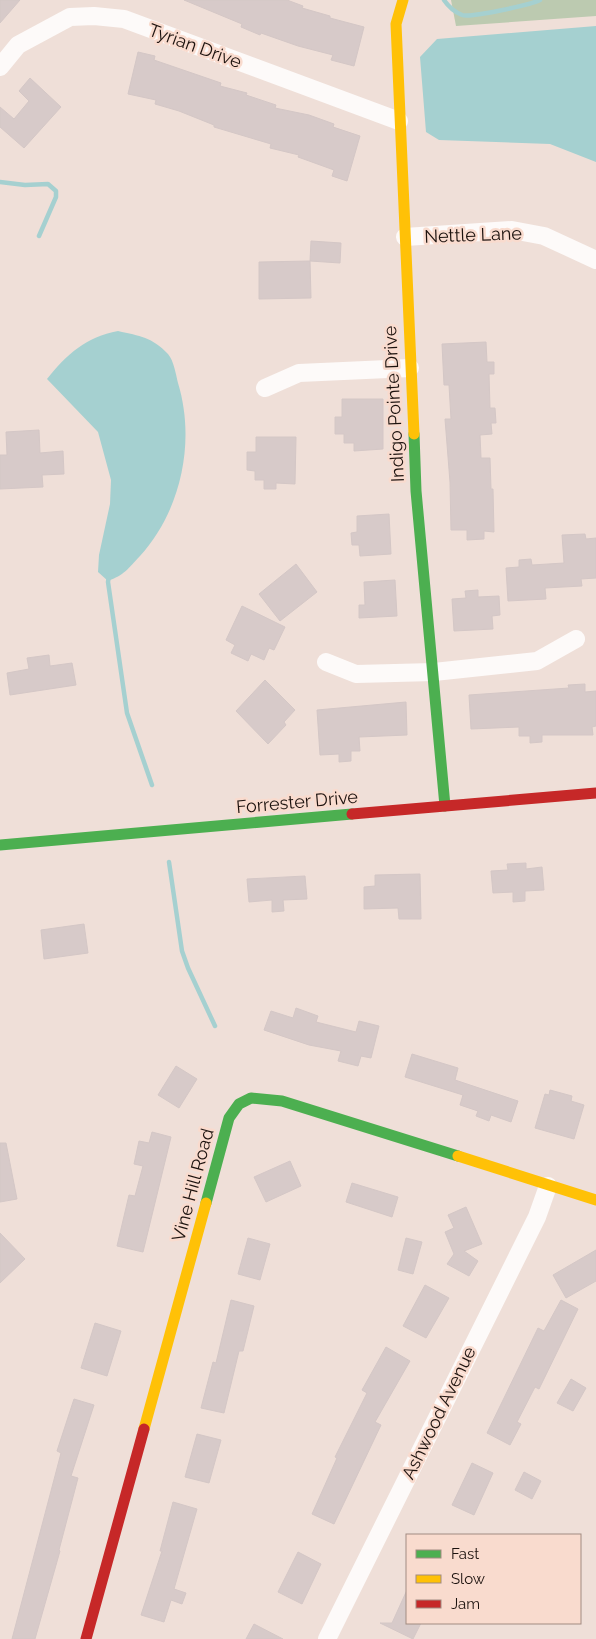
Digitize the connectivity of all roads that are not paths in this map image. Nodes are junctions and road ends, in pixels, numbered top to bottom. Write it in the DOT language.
graph roads {
  1 [pos="403,0"];
  2 [pos="0,67"];
  3 [pos="400,121"];
  4 [pos="404,237"];
  5 [pos="596,260"];
  6 [pos="410,368"];
  7 [pos="265,388"];
  8 [pos="576,639"];
  9 [pos="326,662"];
  10 [pos="434,672"];
  11 [pos="596,793"];
  12 [pos="445,806"];
  13 [pos="0,844"];
  14 [pos="548,1186"];
  15 [pos="596,1200"];
  16 [pos="86,1639"];
  17 [pos="327,1639"];
  1 -- 3 [label="street, Indigo Pointe Drive"];
  2 -- 3 [label="street, Tyrian Drive"];
  3 -- 4 [label="street, Indigo Pointe Drive"];
  4 -- 5 [label="street, Nettle Lane"];
  4 -- 6 [label="street, Indigo Pointe Drive"];
  6 -- 7 [label="street"];
  6 -- 10 [label="street, Indigo Pointe Drive"];
  8 -- 10 [label="street"];
  9 -- 10 [label="street"];
  10 -- 12 [label="street, Indigo Pointe Drive"];
  11 -- 12 [label="street, Forrester Drive"];
  12 -- 13 [label="street, Forrester Drive"];
  14 -- 15 [label="street, Vine Hill Road"];
  14 -- 16 [label="street, Vine Hill Road"];
  14 -- 17 [label="street, Ashwood Avenue"];
}
